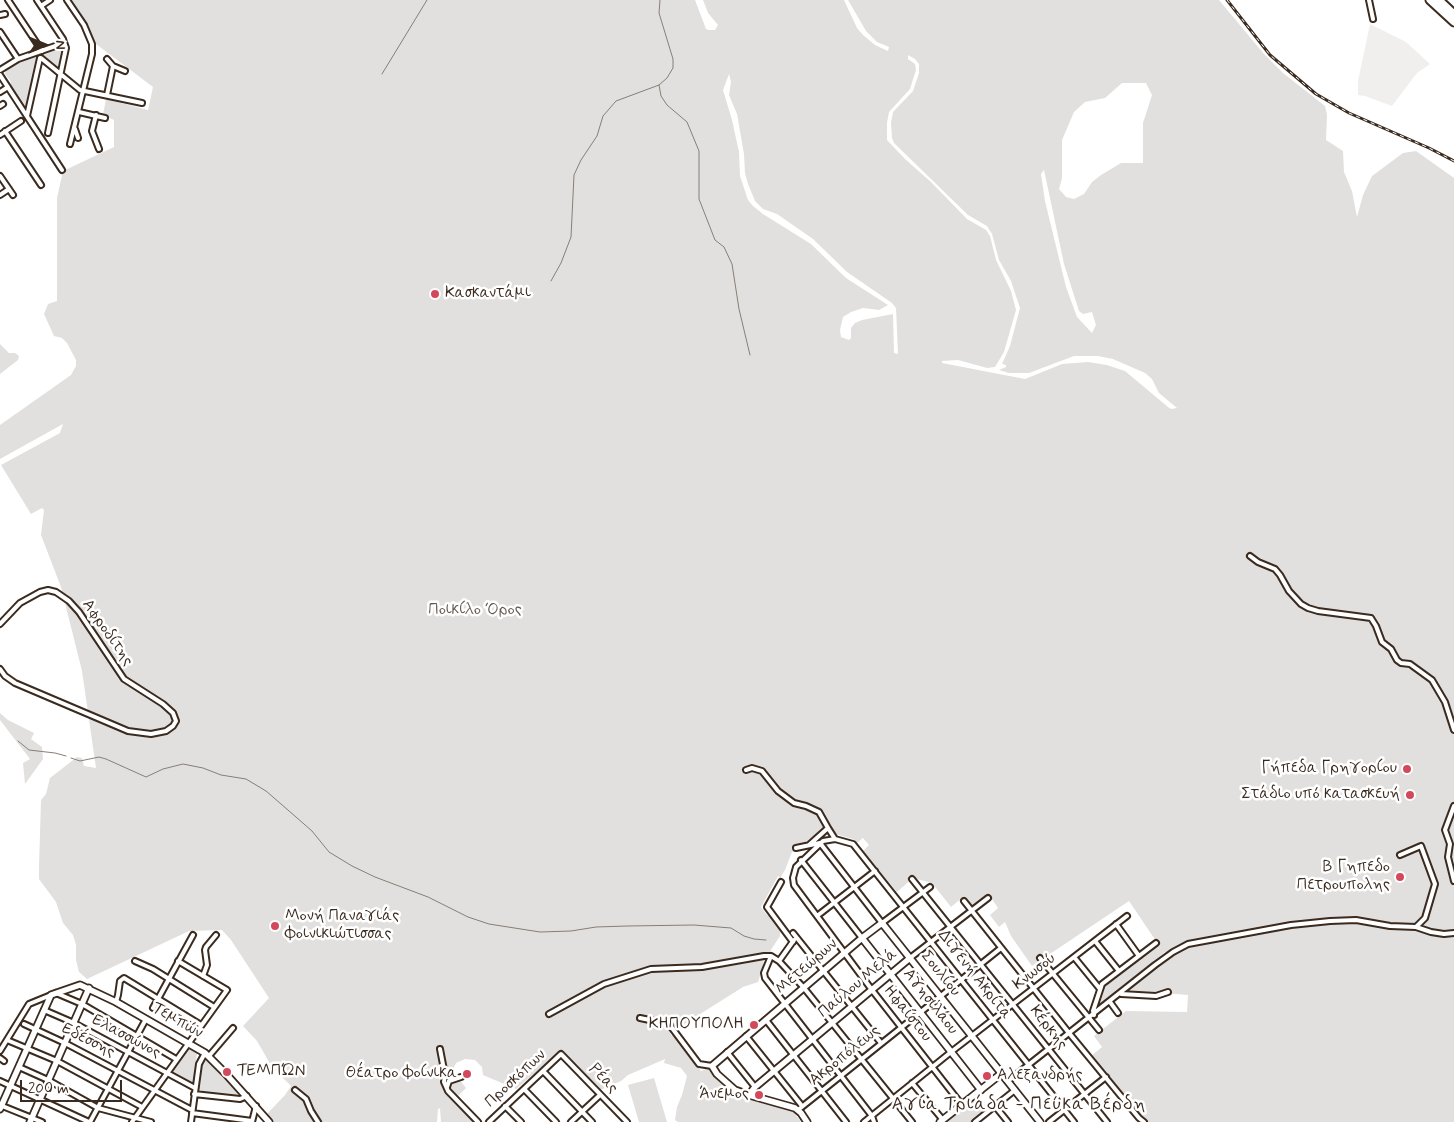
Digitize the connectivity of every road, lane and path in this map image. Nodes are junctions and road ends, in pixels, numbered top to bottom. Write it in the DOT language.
graph roads {
  1 [pos="8,0"];
  2 [pos="37,0"];
  3 [pos="50,0"];
  4 [pos="67,0"];
  5 [pos="1369,0"];
  6 [pos="1430,0"];
  7 [pos="1438,0"];
  8 [pos="41,6"];
  9 [pos="1454,14"];
  10 [pos="1373,19"];
  11 [pos="1454,22"];
  12 [pos="0,32"];
  13 [pos="64,43"];
  14 [pos="42,51"];
  15 [pos="36,52"];
  16 [pos="40,58"];
  17 [pos="18,59"];
  18 [pos="107,59"];
  19 [pos="113,66"];
  20 [pos="0,70"];
  21 [pos="125,71"];
  22 [pos="0,75"];
  23 [pos="61,75"];
  24 [pos="8,87"];
  25 [pos="83,91"];
  26 [pos="0,92"];
  27 [pos="107,95"];
  28 [pos="142,103"];
  29 [pos="79,112"];
  30 [pos="96,115"];
  31 [pos="28,116"];
  32 [pos="105,118"];
  33 [pos="21,121"];
  34 [pos="75,126"];
  35 [pos="5,132"];
  36 [pos="48,133"];
  37 [pos="0,135"];
  38 [pos="78,138"];
  39 [pos="70,144"];
  40 [pos="99,149"];
  41 [pos="62,170"];
  42 [pos="0,176"];
  43 [pos="41,185"];
  44 [pos="9,189"];
  45 [pos="0,195"];
  46 [pos="13,195"];
  47 [pos="1250,556"];
  48 [pos="0,624"];
  49 [pos="0,669"];
  50 [pos="1454,730"];
  51 [pos="746,770"];
  52 [pos="1454,806"];
  53 [pos="828,828"];
  54 [pos="835,839"];
  55 [pos="820,843"];
  56 [pos="808,846"];
  57 [pos="796,848"];
  58 [pos="1400,854"];
  59 [pos="801,860"];
  60 [pos="874,870"];
  61 [pos="912,879"];
  62 [pos="1454,881"];
  63 [pos="781,882"];
  64 [pos="854,887"];
  65 [pos="930,887"];
  66 [pos="923,892"];
  67 [pos="988,898"];
  68 [pos="964,901"];
  69 [pos="834,902"];
  70 [pos="903,907"];
  71 [pos="972,911"];
  72 [pos="817,916"];
  73 [pos="1127,916"];
  74 [pos="882,923"];
  75 [pos="1116,924"];
  76 [pos="1416,927"];
  77 [pos="951,928"];
  78 [pos="1454,933"];
  79 [pos="193,935"];
  80 [pos="216,935"];
  81 [pos="862,938"];
  82 [pos="1095,941"];
  83 [pos="793,942"];
  84 [pos="932,943"];
  85 [pos="1156,943"];
  86 [pos="1001,948"];
  87 [pos="844,953"];
  88 [pos="771,956"];
  89 [pos="1139,956"];
  90 [pos="1074,957"];
  91 [pos="910,958"];
  92 [pos="1040,958"];
  93 [pos="135,961"];
  94 [pos="178,961"];
  95 [pos="779,961"];
  96 [pos="982,964"];
  97 [pos="823,971"];
  98 [pos="1119,971"];
  99 [pos="1054,973"];
  100 [pos="890,975"];
  101 [pos="203,976"];
  102 [pos="169,979"];
  103 [pos="960,980"];
  104 [pos="89,988"];
  105 [pos="804,988"];
  106 [pos="1034,988"];
  107 [pos="1100,989"];
  108 [pos="872,990"];
  109 [pos="1168,992"];
  110 [pos="54,994"];
  111 [pos="1121,994"];
  112 [pos="940,996"];
  113 [pos="159,998"];
  114 [pos="116,1002"];
  115 [pos="1110,1002"];
  116 [pos="785,1003"];
  117 [pos="82,1004"];
  118 [pos="1014,1004"];
  119 [pos="214,1007"];
  120 [pos="851,1007"];
  121 [pos="152,1008"];
  122 [pos="44,1010"];
  123 [pos="920,1012"];
  124 [pos="1118,1013"];
  125 [pos="549,1014"];
  126 [pos="1094,1015"];
  127 [pos="640,1018"];
  128 [pos="1090,1018"];
  129 [pos="146,1019"];
  130 [pos="766,1020"];
  131 [pos="994,1020"];
  132 [pos="74,1023"];
  133 [pos="832,1023"];
  134 [pos="24,1024"];
  135 [pos="202,1025"];
  136 [pos="901,1027"];
  137 [pos="233,1028"];
  138 [pos="36,1029"];
  139 [pos="1099,1030"];
  140 [pos="1069,1033"];
  141 [pos="137,1036"];
  142 [pos="746,1036"];
  143 [pos="972,1036"];
  144 [pos="7,1040"];
  145 [pos="812,1040"];
  146 [pos="65,1043"];
  147 [pos="189,1043"];
  148 [pos="881,1043"];
  149 [pos="27,1048"];
  150 [pos="1048,1048"];
  151 [pos="440,1049"];
  152 [pos="0,1052"];
  153 [pos="128,1052"];
  154 [pos="727,1052"];
  155 [pos="951,1052"];
  156 [pos="207,1054"];
  157 [pos="561,1054"];
  158 [pos="793,1056"];
  159 [pos="861,1059"];
  160 [pos="176,1060"];
  161 [pos="57,1062"];
  162 [pos="1028,1065"];
  163 [pos="712,1066"];
  164 [pos="933,1066"];
  165 [pos="19,1067"];
  166 [pos="118,1070"];
  167 [pos="774,1071"];
  168 [pos="543,1072"];
  169 [pos="166,1073"];
  170 [pos="1002,1073"];
  171 [pos="446,1075"];
  172 [pos="841,1076"];
  173 [pos="461,1077"];
  174 [pos="1106,1077"];
  175 [pos="48,1080"];
  176 [pos="0,1081"];
  177 [pos="450,1081"];
  178 [pos="1008,1081"];
  179 [pos="912,1084"];
  180 [pos="10,1086"];
  181 [pos="447,1087"];
  182 [pos="756,1087"];
  183 [pos="195,1088"];
  184 [pos="108,1089"];
  185 [pos="524,1089"];
  186 [pos="154,1090"];
  187 [pos="295,1090"];
  188 [pos="981,1090"];
  189 [pos="1015,1090"];
  190 [pos="822,1091"];
  191 [pos="194,1094"];
  192 [pos="1084,1094"];
  193 [pos="600,1095"];
  194 [pos="749,1095"];
  195 [pos="247,1096"];
  196 [pos="893,1098"];
  197 [pos="40,1099"];
  198 [pos="962,1104"];
  199 [pos="1,1106"];
  200 [pos="256,1106"];
  201 [pos="505,1106"];
  202 [pos="995,1106"];
  203 [pos="142,1107"];
  204 [pos="98,1108"];
  205 [pos="800,1108"];
  206 [pos="1064,1110"];
  207 [pos="192,1112"];
  208 [pos="582,1112"];
  209 [pos="872,1116"];
  210 [pos="135,1118"];
  211 [pos="31,1120"];
  212 [pos="1137,1120"];
  213 [pos="941,1121"];
  214 [pos="42,1122"];
  215 [pos="89,1122"];
  216 [pos="132,1122"];
  217 [pos="151,1122"];
  218 [pos="191,1122"];
  219 [pos="252,1122"];
  220 [pos="269,1122"];
  221 [pos="318,1122"];
  222 [pos="478,1122"];
  223 [pos="489,1122"];
  224 [pos="520,1122"];
  225 [pos="556,1122"];
  226 [pos="571,1122"];
  227 [pos="592,1122"];
  228 [pos="627,1122"];
  229 [pos="807,1122"];
  230 [pos="846,1122"];
  231 [pos="864,1122"];
  232 [pos="874,1122"];
  233 [pos="912,1122"];
  234 [pos="975,1122"];
  235 [pos="1008,1122"];
  236 [pos="1040,1122"];
  237 [pos="1049,1122"];
  238 [pos="1074,1122"];
  239 [pos="1107,1122"];
  240 [pos="1144,1122"];
  1 -- 14 [label="street"];
  2 -- 8 [label="street"];
  3 -- 8 [label="street"];
  4 -- 25 [label="street"];
  5 -- 10 [label="street"];
  6 -- 11 [label="highway"];
  7 -- 9 [label="highway"];
  8 -- 13 [label="street"];
  12 -- 17 [label="street"];
  13 -- 14 [label="street"];
  13 -- 23 [label="street"];
  14 -- 15 [label="street"];
  15 -- 16 [label="street"];
  15 -- 17 [label="street"];
  16 -- 23 [label="street"];
  16 -- 31 [label="street"];
  17 -- 20 [label="street"];
  18 -- 19 [label="street"];
  19 -- 21 [label="street"];
  19 -- 27 [label="street"];
  22 -- 24 [label="street"];
  23 -- 25 [label="street"];
  23 -- 36 [label="street"];
  24 -- 26 [label="street"];
  24 -- 31 [label="street"];
  25 -- 27 [label="street"];
  25 -- 29 [label="street"];
  27 -- 28 [label="street"];
  29 -- 30 [label="street"];
  29 -- 34 [label="street"];
  30 -- 32 [label="street"];
  30 -- 40 [label="street"];
  31 -- 41 [label="street"];
  33 -- 35 [label="street"];
  34 -- 38 [label="street"];
  34 -- 39 [label="street"];
  35 -- 37 [label="street"];
  35 -- 43 [label="street"];
  42 -- 44 [label="street"];
  44 -- 45 [label="street"];
  44 -- 46 [label="street"];
  47 -- 50 [label="street"];
  48 -- 49 [label="street, Αφροδίτης"];
  51 -- 53 [label="street"];
  52 -- 62 [label="street"];
  53 -- 54 [label="street"];
  53 -- 56 [label="street"];
  54 -- 55 [label="street"];
  54 -- 60 [label="street, Διγενή Ακρίτα"];
  55 -- 56 [label="street"];
  55 -- 59 [label="street"];
  55 -- 64 [label="street, Σουλίου"];
  56 -- 57 [label="street"];
  58 -- 76 [label="street"];
  59 -- 69 [label="street, Αγησιλάου"];
  59 -- 72 [label="street, Ηφαίστου"];
  60 -- 64 [label="street"];
  60 -- 70 [label="street, Διγενή Ακρίτα"];
  61 -- 66 [label="street, Κέρκης"];
  63 -- 83 [label="street"];
  64 -- 69 [label="street"];
  64 -- 74 [label="street, Σουλίου"];
  65 -- 66 [label="street, Μετεώρων"];
  66 -- 70 [label="street, Μετεώρων"];
  66 -- 77 [label="street, Κέρκης"];
  67 -- 71 [label="street, Παύλου Μελά"];
  68 -- 71 [label="street"];
  69 -- 72 [label="street"];
  69 -- 81 [label="street, Αγησιλάου"];
  70 -- 74 [label="street, Μετεώρων"];
  70 -- 84 [label="street, Διγενή Ακρίτα"];
  71 -- 77 [label="street, Παύλου Μελά"];
  71 -- 86 [label="street"];
  72 -- 87 [label="street, Ηφαίστου"];
  73 -- 75 [label="street, Κνωσού"];
  74 -- 81 [label="street, Μετεώρων"];
  74 -- 91 [label="street, Σουλίου"];
  75 -- 82 [label="street, Κνωσού"];
  75 -- 89 [label="street"];
  76 -- 78 [label="street"];
  76 -- 111 [label="street"];
  77 -- 84 [label="street, Παύλου Μελά"];
  77 -- 96 [label="street, Κέρκης"];
  79 -- 94 [label="street"];
  80 -- 101 [label="street"];
  81 -- 87 [label="street, Μετεώρων"];
  81 -- 100 [label="street, Αγησιλάου"];
  82 -- 90 [label="street, Κνωσού"];
  82 -- 98 [label="street"];
  83 -- 95 [label="street"];
  83 -- 97 [label="street"];
  84 -- 91 [label="street, Παύλου Μελά"];
  84 -- 103 [label="street, Διγενή Ακρίτα"];
  85 -- 89 [label="street"];
  86 -- 96 [label="street, Ακροπόλεως"];
  86 -- 106 [label="street"];
  87 -- 97 [label="street, Μετεώρων"];
  87 -- 108 [label="street, Ηφαίστου"];
  88 -- 95 [label="street"];
  88 -- 116 [label="street"];
  88 -- 125 [label="street"];
  89 -- 98 [label="street"];
  90 -- 99 [label="street, Κνωσού"];
  90 -- 107 [label="street"];
  91 -- 100 [label="street, Παύλου Μελά"];
  91 -- 112 [label="street, Σουλίου"];
  92 -- 99 [label="street"];
  93 -- 102 [label="street"];
  94 -- 101 [label="street"];
  94 -- 102 [label="street"];
  95 -- 105 [label="street"];
  96 -- 103 [label="street, Ακροπόλεως"];
  96 -- 118 [label="street, Κέρκης"];
  97 -- 105 [label="street, Μετεώρων"];
  97 -- 120 [label="street"];
  98 -- 107 [label="street"];
  99 -- 106 [label="street, Κνωσού"];
  99 -- 128 [label="street"];
  100 -- 108 [label="street, Παύλου Μελά"];
  100 -- 123 [label="street, Αγησιλάου"];
  101 -- 119 [label="street"];
  102 -- 113 [label="street"];
  102 -- 119 [label="street"];
  103 -- 112 [label="street, Ακροπόλεως"];
  103 -- 131 [label="street, Διγενή Ακρίτα"];
  104 -- 110 [label="street"];
  104 -- 114 [label="street, Τεμπών"];
  104 -- 117 [label="street"];
  105 -- 116 [label="street, Μετεώρων"];
  105 -- 133 [label="street"];
  106 -- 118 [label="street, Κνωσού"];
  106 -- 140 [label="street"];
  107 -- 126 [label="street"];
  108 -- 120 [label="street, Παύλου Μελά"];
  108 -- 136 [label="street, Ηφαίστου"];
  109 -- 111 [label="street"];
  110 -- 117 [label="street"];
  110 -- 122 [label="street"];
  110 -- 144 [label="street"];
  111 -- 115 [label="street"];
  112 -- 123 [label="street, Ακροπόλεως"];
  112 -- 143 [label="street, Σουλίου"];
  113 -- 114 [label="street"];
  113 -- 121 [label="street"];
  113 -- 135 [label="street"];
  114 -- 129 [label="street, Τεμπών"];
  115 -- 124 [label="street"];
  115 -- 126 [label="street"];
  116 -- 130 [label="street, Μετεώρων"];
  116 -- 145 [label="street"];
  117 -- 132 [label="street"];
  117 -- 141 [label="street"];
  118 -- 131 [label="street, Κνωσού"];
  118 -- 150 [label="street, Κέρκης"];
  119 -- 135 [label="street"];
  120 -- 133 [label="street, Παύλου Μελά"];
  120 -- 148 [label="street"];
  122 -- 132 [label="street, Ελασσώνος"];
  122 -- 138 [label="street"];
  123 -- 136 [label="street, Ακροπόλεως"];
  123 -- 155 [label="street, Αγησιλάου"];
  126 -- 128 [label="street"];
  127 -- 163 [label="street"];
  128 -- 139 [label="street"];
  128 -- 140 [label="street"];
  129 -- 141 [label="street"];
  129 -- 147 [label="street, Τεμπών"];
  130 -- 142 [label="street, Μετεώρων"];
  130 -- 158 [label="street"];
  131 -- 143 [label="street, Κνωσού"];
  131 -- 162 [label="street, Διγενή Ακρίτα"];
  132 -- 146 [label="street"];
  132 -- 153 [label="street, Ελασσώνος"];
  133 -- 145 [label="street, Παύλου Μελά"];
  133 -- 159 [label="street"];
  134 -- 138 [label="street, Εδέσσης"];
  135 -- 147 [label="street"];
  136 -- 148 [label="street, Ακροπόλεως"];
  136 -- 164 [label="street, Ηφαίστου"];
  137 -- 156 [label="street"];
  138 -- 146 [label="street, Εδέσσης"];
  138 -- 149 [label="street"];
  140 -- 150 [label="street"];
  140 -- 174 [label="street"];
  141 -- 153 [label="street"];
  141 -- 160 [label="street"];
  142 -- 154 [label="street, Μετεώρων"];
  142 -- 167 [label="street"];
  143 -- 155 [label="street, Κνωσού"];
  143 -- 170 [label="street, Σουλίου"];
  144 -- 149 [label="street"];
  144 -- 152 [label="street"];
  145 -- 158 [label="street, Παύλου Μελά"];
  145 -- 172 [label="street"];
  146 -- 161 [label="street"];
  146 -- 166 [label="street, Εδέσσης"];
  147 -- 156 [label="street, Τεμπών"];
  147 -- 160 [label="street"];
  148 -- 159 [label="street, Ακροπόλεως"];
  149 -- 161 [label="street"];
  149 -- 165 [label="street"];
  150 -- 162 [label="street"];
  150 -- 192 [label="street, Κέρκης"];
  151 -- 171 [label="street"];
  153 -- 166 [label="street"];
  153 -- 169 [label="street, Ελασσώνος"];
  154 -- 163 [label="street, Μετεώρων"];
  154 -- 182 [label="street"];
  155 -- 164 [label="street, Κνωσού"];
  155 -- 188 [label="street, Αγησιλάου"];
  156 -- 183 [label="street"];
  156 -- 195 [label="street, Τεμπών"];
  157 -- 168 [label="street, Προσκόπων"];
  157 -- 193 [label="street, Ρέας"];
  158 -- 167 [label="street, Παύλου Μελά"];
  158 -- 190 [label="street"];
  159 -- 172 [label="street, Ακροπόλεως"];
  159 -- 196 [label="street"];
  160 -- 169 [label="street"];
  161 -- 175 [label="street"];
  161 -- 184 [label="street"];
  162 -- 178 [label="street"];
  162 -- 206 [label="street, Διγενή Ακρίτα"];
  163 -- 194 [label="street"];
  164 -- 179 [label="street, Κνωσού"];
  164 -- 198 [label="street, Ηφαίστου"];
  165 -- 175 [label="street"];
  165 -- 180 [label="street"];
  166 -- 184 [label="street"];
  166 -- 186 [label="street, Εδέσσης"];
  167 -- 182 [label="street, Παύλου Μελά"];
  167 -- 205 [label="street"];
  168 -- 185 [label="street, Προσκόπων"];
  168 -- 208 [label="street"];
  169 -- 183 [label="street, Ελασσώνος"];
  169 -- 186 [label="street"];
  170 -- 178 [label="street, Σουλίου"];
  170 -- 188 [label="street"];
  171 -- 177 [label="street"];
  171 -- 181 [label="street"];
  172 -- 190 [label="street, Ακροπόλεως"];
  172 -- 209 [label="street"];
  173 -- 177 [label="street"];
  174 -- 192 [label="street"];
  174 -- 212 [label="street"];
  175 -- 197 [label="street"];
  175 -- 204 [label="street"];
  176 -- 180 [label="street"];
  177 -- 181 [label="street"];
  178 -- 189 [label="street, Σουλίου"];
  179 -- 196 [label="street, Κνωσού"];
  179 -- 213 [label="street"];
  180 -- 197 [label="street"];
  180 -- 199 [label="street"];
  181 -- 222 [label="street"];
  182 -- 194 [label="street, Παύλου Μελά"];
  183 -- 191 [label="street"];
  184 -- 203 [label="street"];
  184 -- 204 [label="street"];
  185 -- 201 [label="street, Προσκόπων"];
  185 -- 225 [label="street"];
  186 -- 203 [label="street"];
  186 -- 207 [label="street, Εδέσσης"];
  187 -- 221 [label="street"];
  188 -- 198 [label="street"];
  189 -- 202 [label="street"];
  189 -- 236 [label="street, Σουλίου"];
  190 -- 205 [label="street, Ακροπόλεως"];
  190 -- 230 [label="street"];
  191 -- 195 [label="street"];
  191 -- 207 [label="street"];
  192 -- 206 [label="street"];
  192 -- 239 [label="street, Κέρκης"];
  193 -- 208 [label="street"];
  193 -- 228 [label="street, Ρέας"];
  194 -- 205 [label="street"];
  195 -- 200 [label="street, Τεμπών"];
  196 -- 209 [label="street, Κνωσού"];
  196 -- 233 [label="street"];
  197 -- 211 [label="street"];
  197 -- 215 [label="street"];
  198 -- 213 [label="street"];
  199 -- 211 [label="street"];
  200 -- 219 [label="street"];
  200 -- 220 [label="street, Τεμπών"];
  201 -- 223 [label="street, Προσκόπων"];
  201 -- 224 [label="street"];
  202 -- 234 [label="street"];
  202 -- 235 [label="street"];
  203 -- 210 [label="street"];
  204 -- 210 [label="street"];
  204 -- 215 [label="street"];
  205 -- 229 [label="street"];
  206 -- 237 [label="street"];
  206 -- 238 [label="street, Διγενή Ακρίτα"];
  207 -- 218 [label="street"];
  207 -- 219 [label="street, Εδέσσης"];
  208 -- 226 [label="street"];
  208 -- 227 [label="street"];
  209 -- 231 [label="street, Κνωσού"];
  209 -- 232 [label="street"];
  210 -- 216 [label="street"];
  210 -- 217 [label="street"];
  211 -- 214 [label="street"];
  212 -- 240 [label="street"];
}
